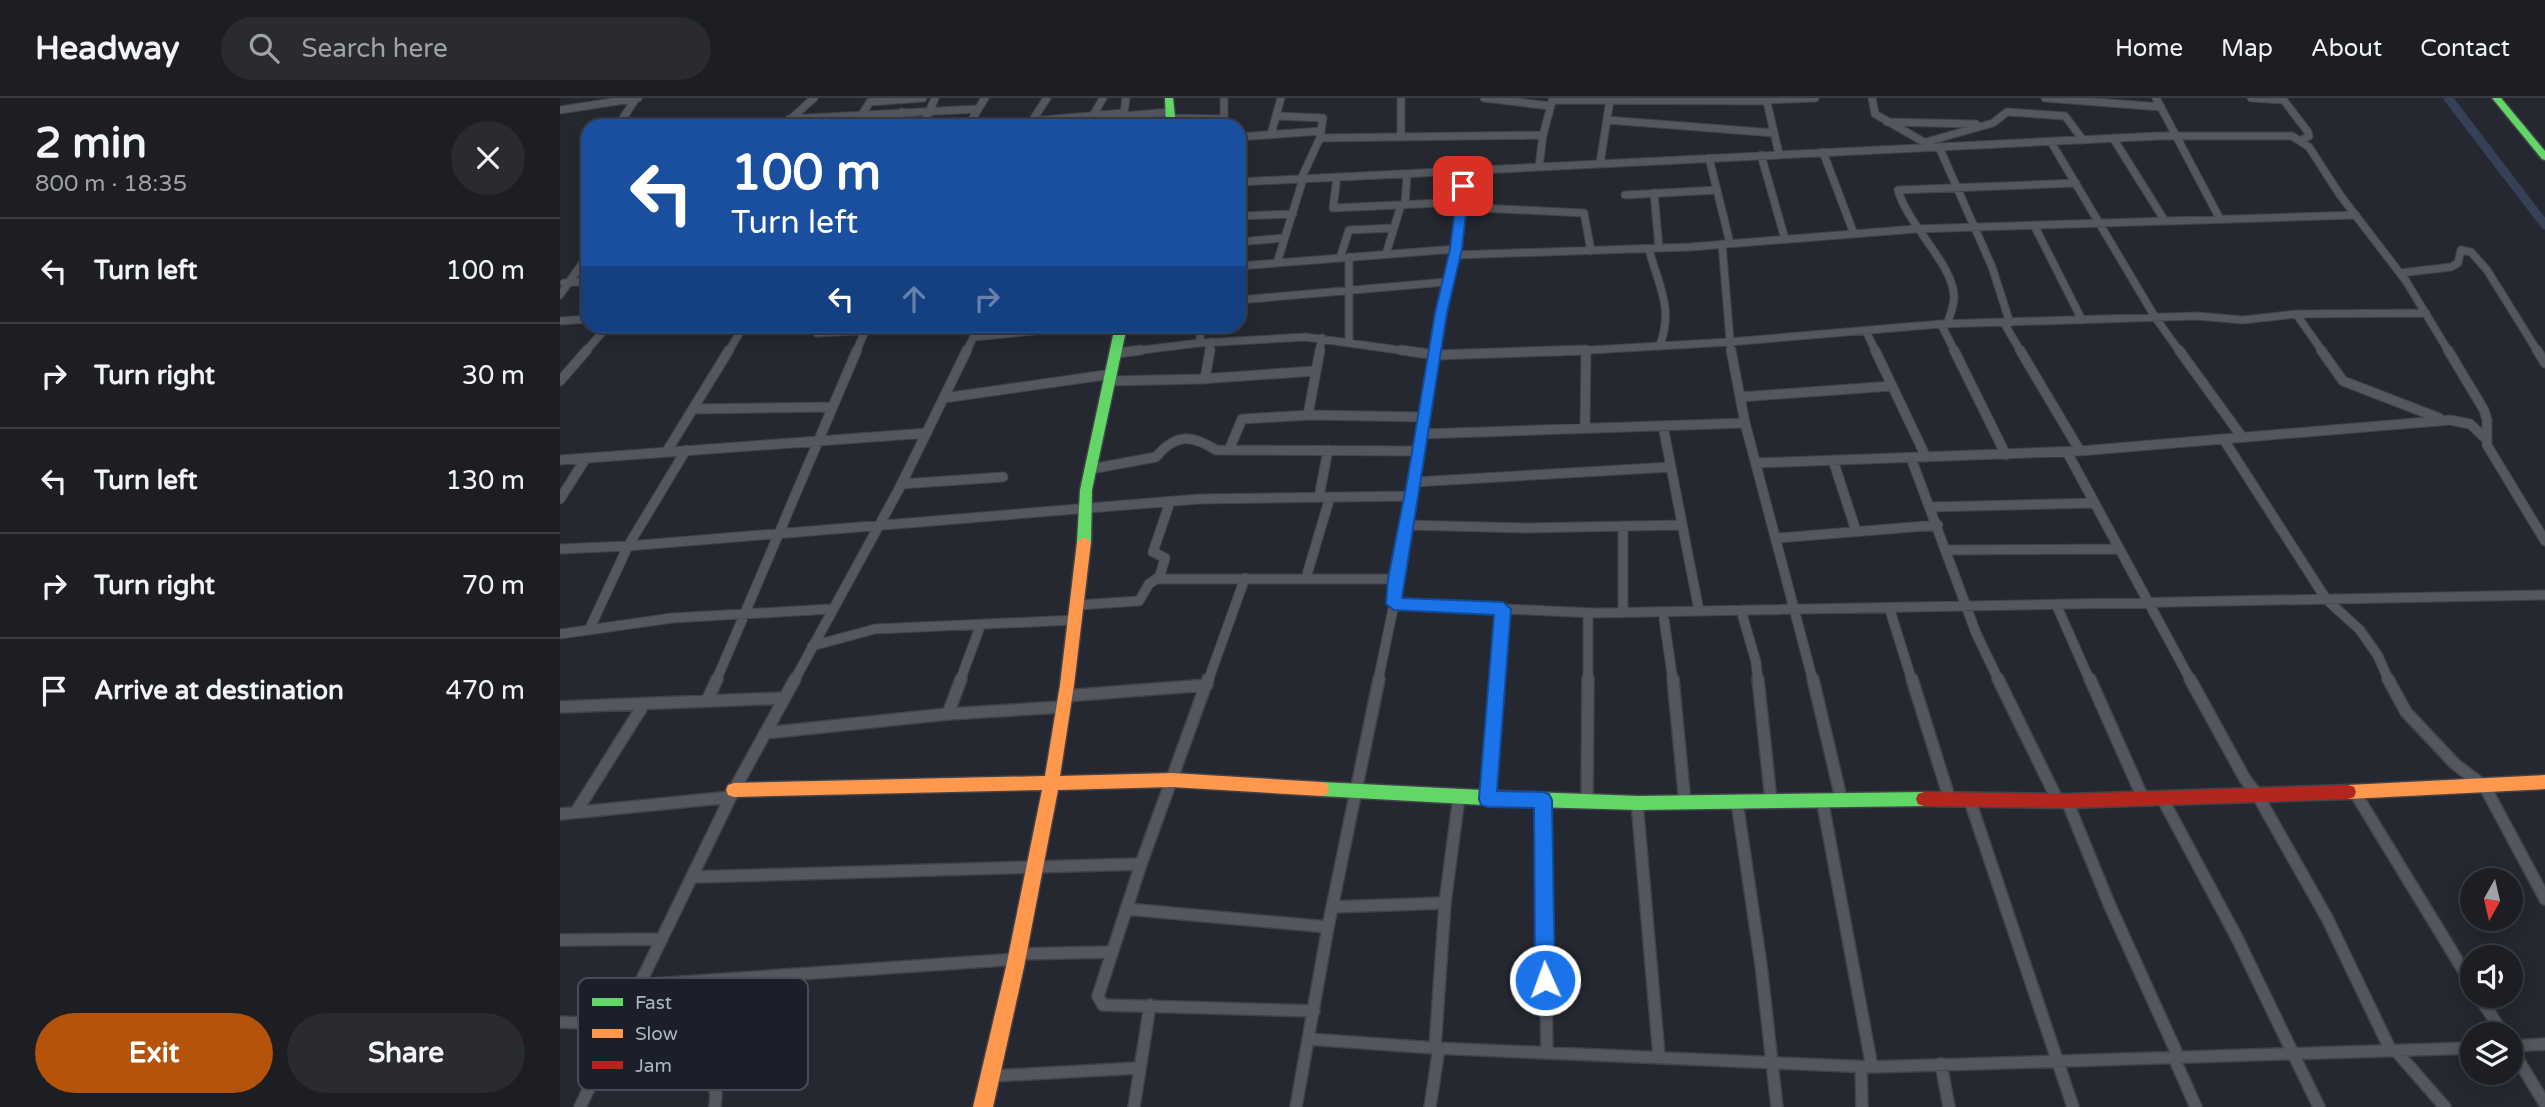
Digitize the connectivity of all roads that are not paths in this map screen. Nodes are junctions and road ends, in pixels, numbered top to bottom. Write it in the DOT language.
graph roads {
  1 [pos="637,98"];
  2 [pos="814,98"];
  3 [pos="923,98"];
  4 [pos="935,98"];
  5 [pos="985,98"];
  6 [pos="1047,98"];
  7 [pos="1103,98"];
  8 [pos="1126,98"];
  9 [pos="1224,98"];
  10 [pos="1281,98"];
  11 [pos="1401,98"];
  12 [pos="1485,98"];
  13 [pos="1815,98"];
  14 [pos="1872,98"];
  15 [pos="2045,98"];
  16 [pos="2156,98"];
  17 [pos="2251,98"];
  18 [pos="2496,98"];
  19 [pos="2508,98"];
  20 [pos="1701,99"];
  21 [pos="2283,99"];
  22 [pos="1610,100"];
  23 [pos="1766,100"];
  24 [pos="1552,101"];
  25 [pos="2161,107"];
  26 [pos="978,109"];
  27 [pos="560,110"];
  28 [pos="929,111"];
  29 [pos="902,112"];
  30 [pos="862,114"];
  31 [pos="1094,114"];
  32 [pos="1124,114"];
  33 [pos="828,116"];
  34 [pos="1276,116"];
  35 [pos="1170,118"];
  36 [pos="623,119"];
  37 [pos="789,119"];
  38 [pos="826,119"];
  39 [pos="899,119"];
  40 [pos="926,119"];
  41 [pos="972,119"];
  42 [pos="1033,119"];
  43 [pos="1062,119"];
  44 [pos="1123,119"];
  45 [pos="1223,119"];
  46 [pos="1607,120"];
  47 [pos="1887,122"];
  48 [pos="1987,125"];
  49 [pos="1774,133"];
  50 [pos="1271,134"];
  51 [pos="1320,135"];
  52 [pos="1543,135"];
  53 [pos="2176,135"];
  54 [pos="1246,136"];
  55 [pos="1401,137"];
  56 [pos="2113,138"];
  57 [pos="2083,140"];
  58 [pos="2302,140"];
  59 [pos="1926,142"];
  60 [pos="2051,142"];
  61 [pos="2545,142"];
  62 [pos="1936,147"];
  63 [pos="1823,152"];
  64 [pos="1779,154"];
  65 [pos="1761,155"];
  66 [pos="2545,157"];
  67 [pos="1709,158"];
  68 [pos="1600,163"];
  69 [pos="1539,167"];
  70 [pos="1465,170"];
  71 [pos="1407,174"];
  72 [pos="1337,177"];
  73 [pos="1302,179"];
  74 [pos="1246,182"];
  75 [pos="2076,183"];
  76 [pos="1956,188"];
  77 [pos="1717,190"];
  78 [pos="1654,193"];
  79 [pos="1625,195"];
  80 [pos="1403,205"];
  81 [pos="1461,205"];
  82 [pos="1293,214"];
  83 [pos="2356,215"];
  84 [pos="1246,216"];
  85 [pos="2220,219"];
  86 [pos="2165,220"];
  87 [pos="2099,223"];
  88 [pos="2034,225"];
  89 [pos="1975,227"];
  90 [pos="1394,228"];
  91 [pos="1915,229"];
  92 [pos="1854,234"];
  93 [pos="1283,238"];
  94 [pos="1785,239"];
  95 [pos="1246,241"];
  96 [pos="1726,244"];
  97 [pos="1659,248"];
  98 [pos="1650,249"];
  99 [pos="1591,251"];
  100 [pos="1455,252"];
  101 [pos="1385,254"];
  102 [pos="1344,257"];
  103 [pos="581,263"];
  104 [pos="1277,263"];
  105 [pos="1246,266"];
  106 [pos="2400,273"];
  107 [pos="1446,282"];
  108 [pos="564,283"];
  109 [pos="1350,290"];
  110 [pos="560,295"];
  111 [pos="1246,299"];
  112 [pos="2426,313"];
  113 [pos="2297,314"];
  114 [pos="2155,317"];
  115 [pos="581,320"];
  116 [pos="2082,320"];
  117 [pos="560,321"];
  118 [pos="2007,323"];
  119 [pos="1944,324"];
  120 [pos="1866,331"];
  121 [pos="602,333"];
  122 [pos="740,333"];
  123 [pos="864,333"];
  124 [pos="976,333"];
  125 [pos="1014,333"];
  126 [pos="1120,333"];
  127 [pos="1201,333"];
  128 [pos="974,337"];
  129 [pos="1322,338"];
  130 [pos="1210,342"];
  131 [pos="1729,342"];
  132 [pos="1199,343"];
  133 [pos="1349,343"];
  134 [pos="1660,345"];
  135 [pos="1586,350"];
  136 [pos="1117,353"];
  137 [pos="1436,355"];
  138 [pos="2545,363"];
  139 [pos="1315,371"];
  140 [pos="1112,378"];
  141 [pos="1205,379"];
  142 [pos="560,381"];
  143 [pos="1892,386"];
  144 [pos="1740,397"];
  145 [pos="944,398"];
  146 [pos="831,407"];
  147 [pos="693,409"];
  148 [pos="1308,415"];
  149 [pos="1423,417"];
  150 [pos="2444,420"];
  151 [pos="1745,423"];
  152 [pos="1663,426"];
  153 [pos="1586,428"];
  154 [pos="927,433"];
  155 [pos="1421,434"];
  156 [pos="2242,438"];
  157 [pos="2485,438"];
  158 [pos="817,439"];
  159 [pos="2224,440"];
  160 [pos="686,450"];
  161 [pos="1229,450"];
  162 [pos="1328,450"];
  163 [pos="667,451"];
  164 [pos="1419,451"];
  165 [pos="2080,451"];
  166 [pos="2067,452"];
  167 [pos="2006,455"];
  168 [pos="1926,457"];
  169 [pos="586,458"];
  170 [pos="1911,458"];
  171 [pos="560,460"];
  172 [pos="1833,460"];
  173 [pos="1756,463"];
  174 [pos="1671,467"];
  175 [pos="1091,469"];
  176 [pos="1003,477"];
  177 [pos="1414,482"];
  178 [pos="901,484"];
  179 [pos="1412,496"];
  180 [pos="1319,497"];
  181 [pos="1330,497"];
  182 [pos="560,499"];
  183 [pos="1170,502"];
  184 [pos="2094,503"];
  185 [pos="1931,507"];
  186 [pos="1086,510"];
  187 [pos="1406,524"];
  188 [pos="1682,525"];
  189 [pos="1938,525"];
  190 [pos="878,526"];
  191 [pos="1623,526"];
  192 [pos="1856,531"];
  193 [pos="781,533"];
  194 [pos="1777,538"];
  195 [pos="2545,541"];
  196 [pos="628,546"];
  197 [pos="560,549"];
  198 [pos="2119,549"];
  199 [pos="1947,550"];
  200 [pos="1245,578"];
  201 [pos="1306,578"];
  202 [pos="1159,579"];
  203 [pos="1395,579"];
  204 [pos="2545,595"];
  205 [pos="2326,599"];
  206 [pos="2148,603"];
  207 [pos="1394,604"];
  208 [pos="1967,604"];
  209 [pos="2056,604"];
  210 [pos="1889,607"];
  211 [pos="1796,608"];
  212 [pos="1503,609"];
  213 [pos="831,610"];
  214 [pos="1741,610"];
  215 [pos="1699,611"];
  216 [pos="749,612"];
  217 [pos="1077,612"];
  218 [pos="1663,612"];
  219 [pos="1588,613"];
  220 [pos="1623,613"];
  221 [pos="981,624"];
  222 [pos="589,631"];
  223 [pos="560,634"];
  224 [pos="812,646"];
  225 [pos="1207,685"];
  226 [pos="784,698"];
  227 [pos="708,701"];
  228 [pos="1063,701"];
  229 [pos="644,704"];
  230 [pos="560,707"];
  231 [pos="948,714"];
  232 [pos="765,733"];
  233 [pos="1172,780"];
  234 [pos="1049,782"];
  235 [pos="2545,782"];
  236 [pos="2485,787"];
  237 [pos="1357,790"];
  238 [pos="2354,791"];
  239 [pos="732,794"];
  240 [pos="2258,796"];
  241 [pos="1459,797"];
  242 [pos="1841,798"];
  243 [pos="2143,798"];
  244 [pos="2162,798"];
  245 [pos="1488,799"];
  246 [pos="1822,799"];
  247 [pos="1543,800"];
  248 [pos="1587,800"];
  249 [pos="1771,800"];
  250 [pos="1950,800"];
  251 [pos="1970,801"];
  252 [pos="2062,801"];
  253 [pos="1637,802"];
  254 [pos="1737,802"];
  255 [pos="1685,803"];
  256 [pos="576,812"];
  257 [pos="560,814"];
  258 [pos="1141,864"];
  259 [pos="1037,866"];
  260 [pos="692,877"];
  261 [pos="2545,899"];
  262 [pos="1445,903"];
  263 [pos="1332,906"];
  264 [pos="1126,909"];
  265 [pos="1328,927"];
  266 [pos="662,939"];
  267 [pos="560,940"];
  268 [pos="1111,951"];
  269 [pos="1018,957"];
  270 [pos="2460,965"];
  271 [pos="642,978"];
  272 [pos="734,978"];
  273 [pos="1150,1005"];
  274 [pos="1314,1011"];
  275 [pos="560,1022"];
  276 [pos="578,1024"];
  277 [pos="1308,1039"];
  278 [pos="2545,1044"];
  279 [pos="2523,1046"];
  280 [pos="1437,1048"];
  281 [pos="2460,1048"];
  282 [pos="2394,1051"];
  283 [pos="1548,1052"];
  284 [pos="2294,1054"];
  285 [pos="1659,1056"];
  286 [pos="2176,1058"];
  287 [pos="1771,1060"];
  288 [pos="2058,1061"];
  289 [pos="1941,1063"];
  290 [pos="1866,1067"];
  291 [pos="2523,1067"];
  292 [pos="1139,1068"];
  293 [pos="992,1076"];
  294 [pos="588,1090"];
  295 [pos="2545,1104"];
  296 [pos="580,1107"];
  297 [pos="984,1107"];
  298 [pos="1134,1107"];
  299 [pos="1296,1107"];
  300 [pos="1430,1107"];
  301 [pos="1777,1107"];
  302 [pos="1862,1107"];
  303 [pos="1949,1107"];
  304 [pos="2073,1107"];
  305 [pos="2196,1107"];
  306 [pos="2319,1107"];
  307 [pos="2445,1107"];
  1 -- 27 [label="street"];
  1 -- 36 [label="street"];
  2 -- 37 [label="street"];
  3 -- 30 [label="street"];
  4 -- 28 [label="street"];
  5 -- 26 [label="street"];
  6 -- 42 [label="street"];
  7 -- 31 [label="street"];
  8 -- 32 [label="street"];
  9 -- 45 [label="street"];
  10 -- 34 [label="street"];
  11 -- 55 [label="street"];
  12 -- 24 [label="street"];
  13 -- 23 [label="street"];
  14 -- 47 [label="street"];
  15 -- 25 [label="street"];
  16 -- 25 [label="street"];
  17 -- 21 [label="street"];
  18 -- 66 [label="main road"];
  19 -- 61 [label="main road"];
  20 -- 22 [label="street"];
  20 -- 23 [label="street"];
  21 -- 58 [label="street"];
  22 -- 24 [label="street"];
  22 -- 46 [label="street"];
  23 -- 49 [label="street"];
  24 -- 52 [label="street"];
  25 -- 53 [label="street"];
  26 -- 28 [label="street"];
  26 -- 41 [label="street"];
  28 -- 29 [label="street"];
  28 -- 40 [label="street"];
  29 -- 30 [label="street"];
  29 -- 39 [label="street"];
  30 -- 33 [label="street"];
  31 -- 32 [label="street"];
  31 -- 43 [label="street"];
  32 -- 35 [label="street"];
  32 -- 44 [label="street"];
  33 -- 37 [label="street"];
  33 -- 38 [label="street"];
  34 -- 50 [label="street"];
  34 -- 51 [label="street"];
  46 -- 49 [label="street"];
  46 -- 68 [label="street"];
  47 -- 48 [label="street"];
  47 -- 59 [label="street"];
  48 -- 57 [label="street"];
  48 -- 59 [label="street"];
  49 -- 64 [label="street"];
  50 -- 51 [label="street"];
  50 -- 54 [label="street"];
  51 -- 55 [label="street"];
  51 -- 73 [label="street"];
  52 -- 55 [label="street"];
  52 -- 69 [label="street"];
  53 -- 56 [label="street"];
  53 -- 58 [label="street"];
  53 -- 85 [label="street"];
  56 -- 57 [label="street"];
  56 -- 86 [label="street"];
  57 -- 60 [label="street"];
  58 -- 83 [label="street"];
  59 -- 62 [label="street"];
  60 -- 62 [label="street"];
  60 -- 75 [label="street"];
  62 -- 63 [label="street"];
  62 -- 76 [label="street"];
  63 -- 64 [label="street"];
  63 -- 92 [label="street"];
  64 -- 65 [label="street"];
  65 -- 67 [label="street"];
  65 -- 94 [label="street"];
  67 -- 68 [label="street"];
  67 -- 77 [label="street"];
  68 -- 69 [label="street"];
  69 -- 70 [label="street"];
  70 -- 71 [label="street"];
  70 -- 81 [label="street"];
  71 -- 72 [label="street"];
  71 -- 80 [label="street"];
  72 -- 73 [label="street"];
  72 -- 80 [label="street"];
  73 -- 74 [label="street"];
  73 -- 82 [label="street"];
  75 -- 76 [label="street"];
  75 -- 87 [label="street"];
  76 -- 89 [label="street"];
  76 -- 91 [label="street"];
  77 -- 78 [label="street"];
  77 -- 96 [label="street"];
  78 -- 79 [label="street"];
  78 -- 97 [label="street"];
  80 -- 81 [label="street"];
  80 -- 90 [label="street"];
  81 -- 99 [label="street"];
  81 -- 100 [label="street"];
  82 -- 84 [label="street"];
  82 -- 93 [label="street"];
  83 -- 85 [label="street"];
  83 -- 106 [label="street"];
  85 -- 86 [label="street"];
  86 -- 87 [label="street"];
  87 -- 88 [label="street"];
  87 -- 114 [label="street"];
  88 -- 89 [label="street"];
  88 -- 116 [label="street"];
  89 -- 91 [label="street"];
  89 -- 118 [label="street"];
  90 -- 101 [label="street"];
  90 -- 102 [label="street"];
  91 -- 92 [label="street"];
  91 -- 119 [label="street"];
  92 -- 94 [label="street"];
  93 -- 95 [label="street"];
  93 -- 104 [label="street"];
  94 -- 96 [label="street"];
  96 -- 97 [label="street"];
  96 -- 131 [label="street"];
  97 -- 98 [label="street"];
  98 -- 99 [label="street"];
  98 -- 134 [label="street"];
  99 -- 100 [label="street"];
  100 -- 101 [label="street"];
  100 -- 107 [label="street"];
  101 -- 102 [label="street"];
  102 -- 104 [label="street"];
  102 -- 109 [label="street"];
  103 -- 108 [label="street"];
  104 -- 105 [label="street"];
  106 -- 112 [label="street"];
  106 -- 138 [label="street"];
  107 -- 109 [label="street"];
  107 -- 137 [label="street"];
  108 -- 110 [label="street"];
  109 -- 111 [label="street"];
  109 -- 133 [label="street"];
  112 -- 113 [label="street"];
  112 -- 157 [label="street"];
  113 -- 114 [label="street"];
  113 -- 150 [label="street"];
  114 -- 116 [label="street"];
  114 -- 156 [label="street"];
  115 -- 117 [label="street"];
  116 -- 118 [label="street"];
  118 -- 119 [label="street"];
  118 -- 165 [label="street"];
  119 -- 120 [label="street"];
  119 -- 167 [label="street"];
  120 -- 131 [label="street"];
  120 -- 143 [label="street"];
  121 -- 142 [label="street"];
  122 -- 147 [label="street"];
  123 -- 146 [label="street"];
  124 -- 128 [label="street"];
  125 -- 128 [label="street"];
  126 -- 136 [label="main road"];
  127 -- 132 [label="street"];
  128 -- 145 [label="street"];
  129 -- 130 [label="street"];
  129 -- 133 [label="street"];
  129 -- 139 [label="street"];
  130 -- 132 [label="street"];
  130 -- 141 [label="street"];
  131 -- 134 [label="street"];
  131 -- 144 [label="street"];
  132 -- 136 [label="street"];
  133 -- 137 [label="street"];
  134 -- 135 [label="street"];
  135 -- 137 [label="street"];
  135 -- 153 [label="street"];
  136 -- 140 [label="main road"];
  137 -- 149 [label="street"];
  139 -- 141 [label="street"];
  139 -- 148 [label="street"];
  140 -- 141 [label="street"];
  140 -- 145 [label="street"];
  140 -- 175 [label="main road"];
  143 -- 144 [label="street"];
  143 -- 168 [label="street"];
  144 -- 151 [label="street"];
  145 -- 154 [label="street"];
  146 -- 147 [label="street"];
  146 -- 158 [label="street"];
  147 -- 163 [label="street"];
  148 -- 149 [label="street"];
  148 -- 161 [label="street"];
  149 -- 155 [label="street"];
  150 -- 156 [label="street"];
  150 -- 157 [label="street"];
  151 -- 152 [label="street"];
  151 -- 173 [label="street"];
  152 -- 153 [label="street"];
  152 -- 174 [label="street"];
  153 -- 155 [label="street"];
  154 -- 158 [label="street"];
  154 -- 178 [label="street"];
  155 -- 164 [label="street"];
  156 -- 159 [label="street"];
  157 -- 195 [label="street"];
  158 -- 160 [label="street"];
  158 -- 193 [label="street"];
  159 -- 165 [label="street"];
  159 -- 205 [label="street"];
  160 -- 163 [label="street"];
  160 -- 196 [label="street"];
  161 -- 162 [label="street"];
  161 -- 175 [label="street"];
  162 -- 164 [label="street"];
  162 -- 180 [label="street"];
  163 -- 169 [label="street"];
  164 -- 177 [label="street"];
  165 -- 166 [label="street"];
  166 -- 167 [label="street"];
  166 -- 184 [label="street"];
  167 -- 168 [label="street"];
  168 -- 170 [label="street"];
  169 -- 171 [label="street"];
  169 -- 182 [label="street"];
  170 -- 172 [label="street"];
  170 -- 185 [label="street"];
  172 -- 173 [label="street"];
  172 -- 192 [label="street"];
  173 -- 194 [label="street"];
  174 -- 177 [label="street"];
  174 -- 188 [label="street"];
  175 -- 186 [label="main road"];
  176 -- 178 [label="street"];
  177 -- 179 [label="street"];
  178 -- 190 [label="street"];
  179 -- 181 [label="street"];
  179 -- 187 [label="street"];
  180 -- 181 [label="street"];
  180 -- 183 [label="street"];
  181 -- 201 [label="street"];
  183 -- 186 [label="street"];
  183 -- 202 [label="street"];
  184 -- 185 [label="street"];
  184 -- 198 [label="street"];
  185 -- 189 [label="street"];
  186 -- 190 [label="street"];
  186 -- 217 [label="main road"];
  187 -- 191 [label="street"];
  187 -- 203 [label="street"];
  188 -- 191 [label="street"];
  188 -- 215 [label="street"];
  189 -- 192 [label="street"];
  189 -- 199 [label="street"];
  190 -- 193 [label="street"];
  190 -- 213 [label="street"];
  191 -- 220 [label="street"];
  192 -- 194 [label="street"];
  193 -- 196 [label="street"];
  193 -- 216 [label="street"];
  194 -- 211 [label="street"];
  196 -- 197 [label="street"];
  196 -- 222 [label="street"];
  198 -- 199 [label="street"];
  198 -- 206 [label="street"];
  199 -- 208 [label="street"];
  200 -- 201 [label="street"];
  200 -- 202 [label="street"];
  200 -- 225 [label="street"];
  201 -- 203 [label="street"];
  202 -- 217 [label="street"];
  203 -- 207 [label="street"];
  204 -- 205 [label="street"];
  205 -- 206 [label="street"];
  205 -- 236 [label="street"];
  206 -- 209 [label="street"];
  206 -- 240 [label="street"];
  207 -- 212 [label="street"];
  207 -- 237 [label="street"];
  208 -- 209 [label="street"];
  208 -- 210 [label="street"];
  208 -- 252 [label="street"];
  209 -- 243 [label="street"];
  210 -- 211 [label="street"];
  210 -- 250 [label="street"];
  211 -- 214 [label="street"];
  211 -- 242 [label="street"];
  212 -- 219 [label="street"];
  212 -- 245 [label="street"];
  213 -- 216 [label="street"];
  213 -- 224 [label="street"];
  214 -- 215 [label="street"];
  214 -- 249 [label="street"];
  215 -- 218 [label="street"];
  216 -- 222 [label="street"];
  216 -- 227 [label="street"];
  217 -- 221 [label="street"];
  217 -- 228 [label="main road"];
  218 -- 220 [label="street"];
  218 -- 255 [label="street"];
  219 -- 220 [label="street"];
  219 -- 248 [label="street"];
  221 -- 224 [label="street"];
  221 -- 231 [label="street"];
  222 -- 223 [label="street"];
  224 -- 226 [label="street"];
  225 -- 228 [label="street"];
  225 -- 233 [label="street"];
  226 -- 227 [label="street"];
  226 -- 232 [label="street"];
  227 -- 229 [label="street"];
  228 -- 231 [label="street"];
  228 -- 234 [label="main road"];
  229 -- 230 [label="street"];
  229 -- 256 [label="street"];
  231 -- 232 [label="street"];
  232 -- 239 [label="street"];
  233 -- 234 [label="main road"];
  233 -- 237 [label="main road"];
  233 -- 258 [label="street"];
  234 -- 239 [label="main road"];
  234 -- 259 [label="main road"];
  235 -- 236 [label="main road"];
  236 -- 238 [label="main road"];
  236 -- 261 [label="street"];
  237 -- 241 [label="main road"];
  237 -- 263 [label="street"];
  238 -- 240 [label="main road"];
  238 -- 270 [label="street"];
  239 -- 256 [label="street"];
  239 -- 260 [label="street"];
  240 -- 244 [label="main road"];
  240 -- 282 [label="street"];
  241 -- 245 [label="main road"];
  241 -- 262 [label="street"];
  242 -- 246 [label="main road"];
  242 -- 250 [label="main road"];
  243 -- 244 [label="main road"];
  243 -- 252 [label="main road"];
  244 -- 284 [label="street"];
  245 -- 247 [label="main road"];
  246 -- 249 [label="main road"];
  246 -- 290 [label="street"];
  247 -- 248 [label="main road"];
  247 -- 283 [label="street"];
  248 -- 253 [label="main road"];
  249 -- 254 [label="main road"];
  250 -- 251 [label="main road"];
  251 -- 252 [label="main road"];
  251 -- 288 [label="street"];
  252 -- 286 [label="street"];
  253 -- 255 [label="main road"];
  253 -- 285 [label="street"];
  254 -- 255 [label="main road"];
  254 -- 287 [label="street"];
  256 -- 257 [label="street"];
  258 -- 259 [label="street"];
  258 -- 264 [label="street"];
  259 -- 260 [label="street"];
  259 -- 269 [label="main road"];
  260 -- 266 [label="street"];
  262 -- 263 [label="street"];
  262 -- 280 [label="street"];
  263 -- 265 [label="street"];
  264 -- 265 [label="street"];
  264 -- 268 [label="street"];
  265 -- 274 [label="street"];
  266 -- 267 [label="street"];
  266 -- 271 [label="street"];
  268 -- 269 [label="street"];
  268 -- 273 [label="street"];
  269 -- 272 [label="street"];
  269 -- 293 [label="main road"];
  273 -- 274 [label="street"];
  273 -- 292 [label="street"];
  274 -- 277 [label="street"];
  275 -- 276 [label="street"];
  277 -- 280 [label="street"];
  277 -- 299 [label="street"];
  278 -- 279 [label="street"];
  280 -- 283 [label="street"];
  280 -- 300 [label="street"];
  281 -- 282 [label="street"];
  282 -- 284 [label="street"];
  282 -- 307 [label="street"];
  283 -- 285 [label="street"];
  284 -- 286 [label="street"];
  284 -- 306 [label="street"];
  285 -- 287 [label="street"];
  286 -- 288 [label="street"];
  286 -- 305 [label="street"];
  287 -- 290 [label="street"];
  287 -- 301 [label="street"];
  288 -- 289 [label="street"];
  288 -- 304 [label="street"];
  289 -- 290 [label="street"];
  289 -- 303 [label="street"];
  290 -- 302 [label="street"];
  291 -- 295 [label="street"];
  292 -- 293 [label="street"];
  292 -- 298 [label="street"];
  293 -- 297 [label="main road"];
  294 -- 296 [label="street"];
}
